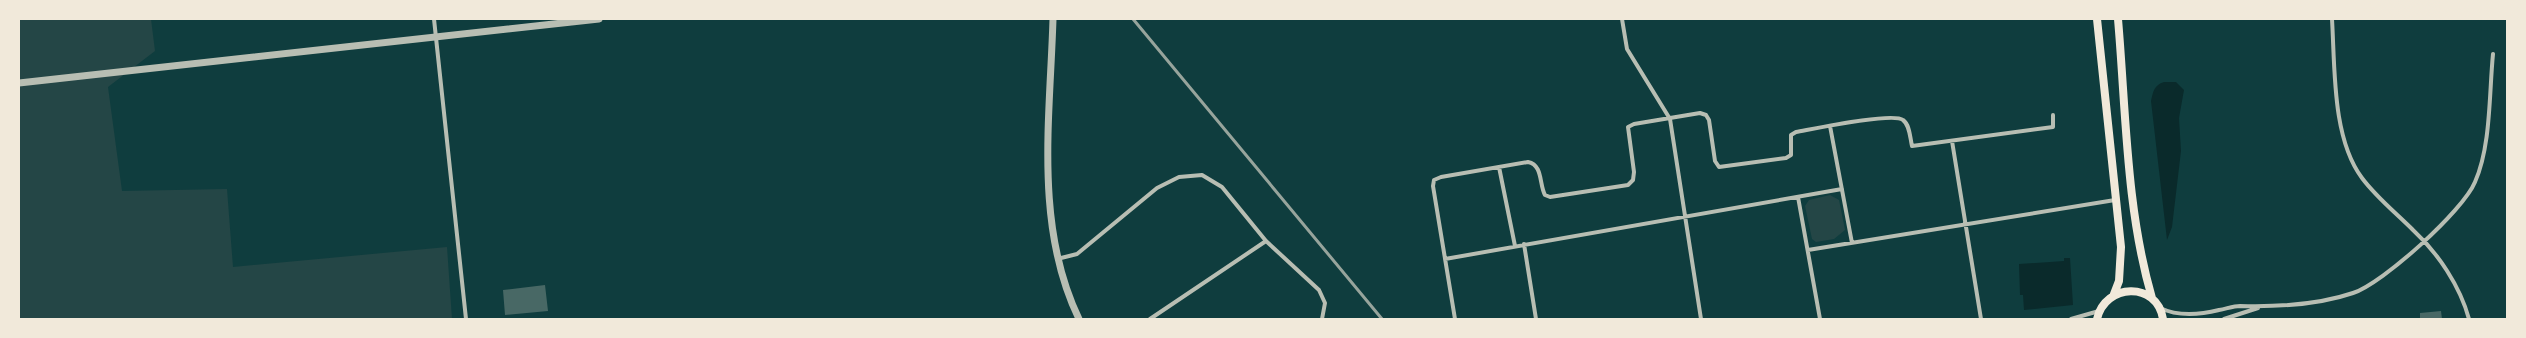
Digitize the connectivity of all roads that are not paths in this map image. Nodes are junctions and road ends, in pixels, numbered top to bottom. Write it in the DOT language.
graph roads {
  1 [pos="434,19"];
  2 [pos="599,19"];
  3 [pos="1054,19"];
  4 [pos="1622,19"];
  5 [pos="2096,19"];
  6 [pos="2118,19"];
  7 [pos="2332,19"];
  8 [pos="436,37"];
  9 [pos="2493,54"];
  10 [pos="19,83"];
  11 [pos="2053,115"];
  12 [pos="1670,119"];
  13 [pos="1830,126"];
  14 [pos="1952,141"];
  15 [pos="1499,167"];
  16 [pos="1842,189"];
  17 [pos="1798,198"];
  18 [pos="2115,200"];
  19 [pos="1685,216"];
  20 [pos="1966,224"];
  21 [pos="1266,241"];
  22 [pos="2424,242"];
  23 [pos="1852,243"];
  24 [pos="1524,244"];
  25 [pos="1515,246"];
  26 [pos="1808,250"];
  27 [pos="1057,259"];
  28 [pos="1446,259"];
  29 [pos="2114,294"];
  30 [pos="2152,298"];
  31 [pos="2260,307"];
  32 [pos="2160,308"];
  33 [pos="2098,315"];
  34 [pos="466,319"];
  35 [pos="1079,319"];
  36 [pos="1150,319"];
  37 [pos="1322,319"];
  38 [pos="1454,319"];
  39 [pos="1536,319"];
  40 [pos="1701,319"];
  41 [pos="1820,319"];
  42 [pos="1981,319"];
  43 [pos="2071,319"];
  44 [pos="2163,319"];
  45 [pos="2224,319"];
  46 [pos="2469,319"];
  1 -- 8 [label="street"];
  2 -- 8 [label="street"];
  3 -- 27 [label="street"];
  4 -- 12 [label="street"];
  5 -- 18 [label="main road"];
  6 -- 30 [label="main road"];
  7 -- 22 [label="street"];
  8 -- 10 [label="street"];
  8 -- 34 [label="street"];
  9 -- 22 [label="street"];
  11 -- 14 [label="street"];
  12 -- 13 [label="street"];
  12 -- 15 [label="street"];
  12 -- 19 [label="street"];
  13 -- 14 [label="street"];
  13 -- 16 [label="street"];
  14 -- 20 [label="street"];
  15 -- 25 [label="street"];
  15 -- 28 [label="street"];
  16 -- 17 [label="street"];
  16 -- 23 [label="street"];
  17 -- 19 [label="street"];
  17 -- 26 [label="street"];
  18 -- 20 [label="street"];
  18 -- 29 [label="main road"];
  19 -- 24 [label="street"];
  19 -- 40 [label="street"];
  20 -- 23 [label="street"];
  20 -- 42 [label="street"];
  21 -- 27 [label="street"];
  21 -- 36 [label="street"];
  21 -- 37 [label="street"];
  22 -- 31 [label="street"];
  22 -- 46 [label="street"];
  23 -- 26 [label="street"];
  24 -- 25 [label="street"];
  24 -- 39 [label="street"];
  25 -- 28 [label="street"];
  26 -- 41 [label="street"];
  27 -- 35 [label="street"];
  28 -- 38 [label="street"];
  29 -- 30 [label="main road"];
  29 -- 33 [label="main road"];
  30 -- 32 [label="main road"];
  31 -- 32 [label="street"];
  31 -- 45 [label="street"];
  32 -- 44 [label="main road"];
  33 -- 43 [label="street"];
}
